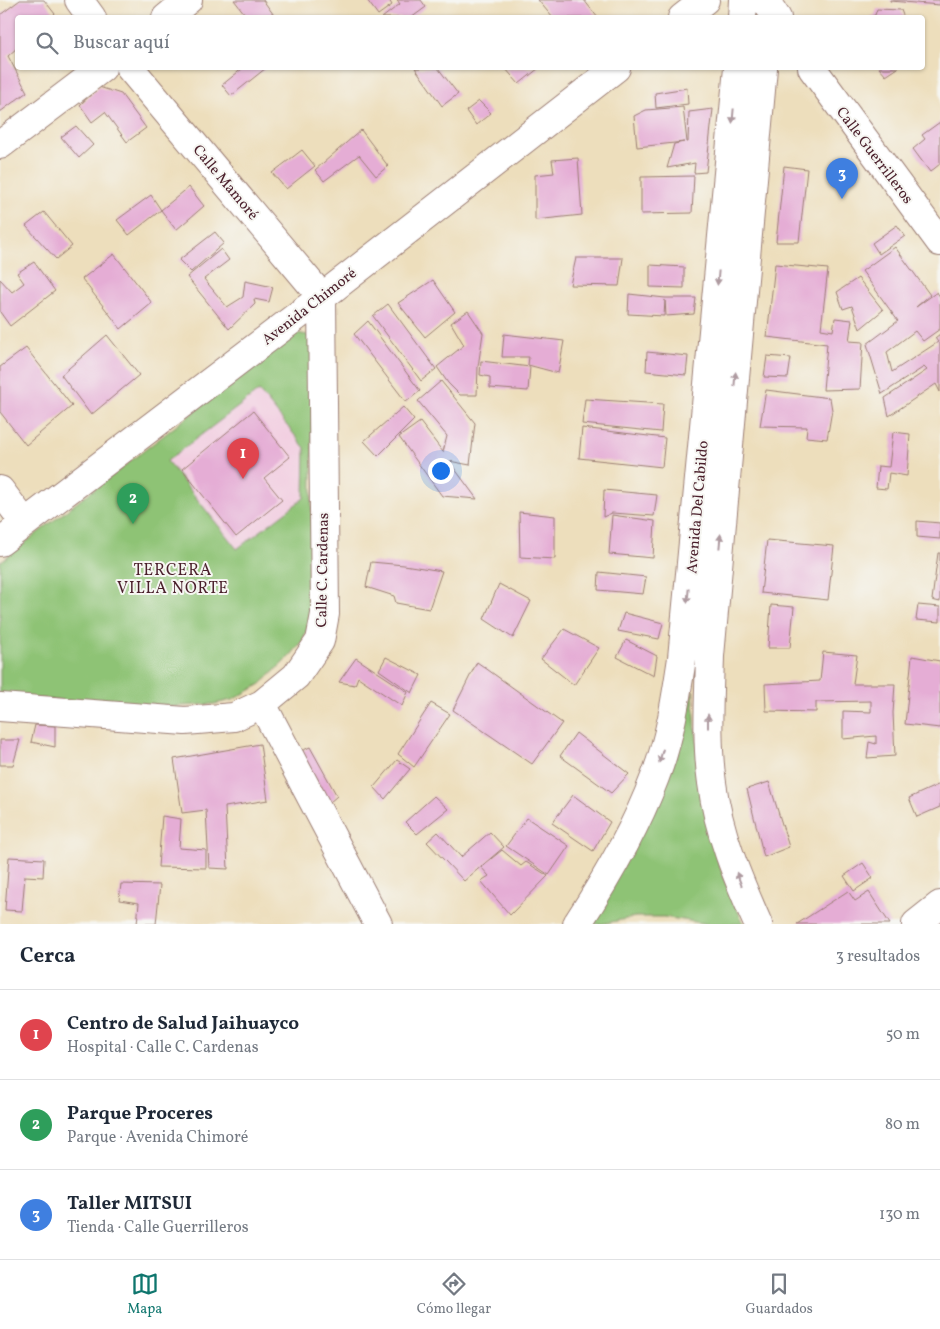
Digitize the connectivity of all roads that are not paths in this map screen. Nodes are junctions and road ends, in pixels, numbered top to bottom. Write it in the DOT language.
graph roads {
  1 [pos="79,0"];
  2 [pos="188,0"];
  3 [pos="705,0"];
  4 [pos="765,7"];
  5 [pos="90,15"];
  6 [pos="170,15"];
  7 [pos="686,15"];
  8 [pos="748,15"];
  9 [pos="99,70"];
  10 [pos="132,70"];
  11 [pos="613,70"];
  12 [pos="738,70"];
  13 [pos="763,70"];
  14 [pos="814,70"];
  15 [pos="0,145"];
  16 [pos="938,235"];
  17 [pos="322,297"];
  18 [pos="0,490"];
  19 [pos="25,523"];
  20 [pos="0,542"];
  21 [pos="262,704"];
  22 [pos="0,707"];
  23 [pos="940,905"];
  24 [pos="378,924"];
  25 [pos="577,924"];
  26 [pos="758,924"];
  27 [pos="916,924"];
  1 -- 5 [label="street"];
  2 -- 6 [label="street"];
  3 -- 7 [label="street"];
  4 -- 8 [label="street"];
  9 -- 15 [label="street"];
  10 -- 17 [label="street, Calle Mamoré"];
  11 -- 17 [label="street, Avenida Chimoré"];
  12 -- 25 [label="street, Avenida Del Cabildo, one-way"];
  26 -- 13 [label="street, Avenida Del Cabildo, one-way"];
  14 -- 16 [label="street, Calle Guerrilleros"];
  17 -- 19 [label="street, Avenida Chimoré"];
  17 -- 21 [label="street, Calle C. Cardenas"];
  18 -- 19 [label="street"];
  19 -- 20 [label="street, Avenida Chimoré"];
  21 -- 22 [label="street, Calle C. Cardenas"];
  21 -- 24 [label="street"];
  23 -- 27 [label="street"];
}
